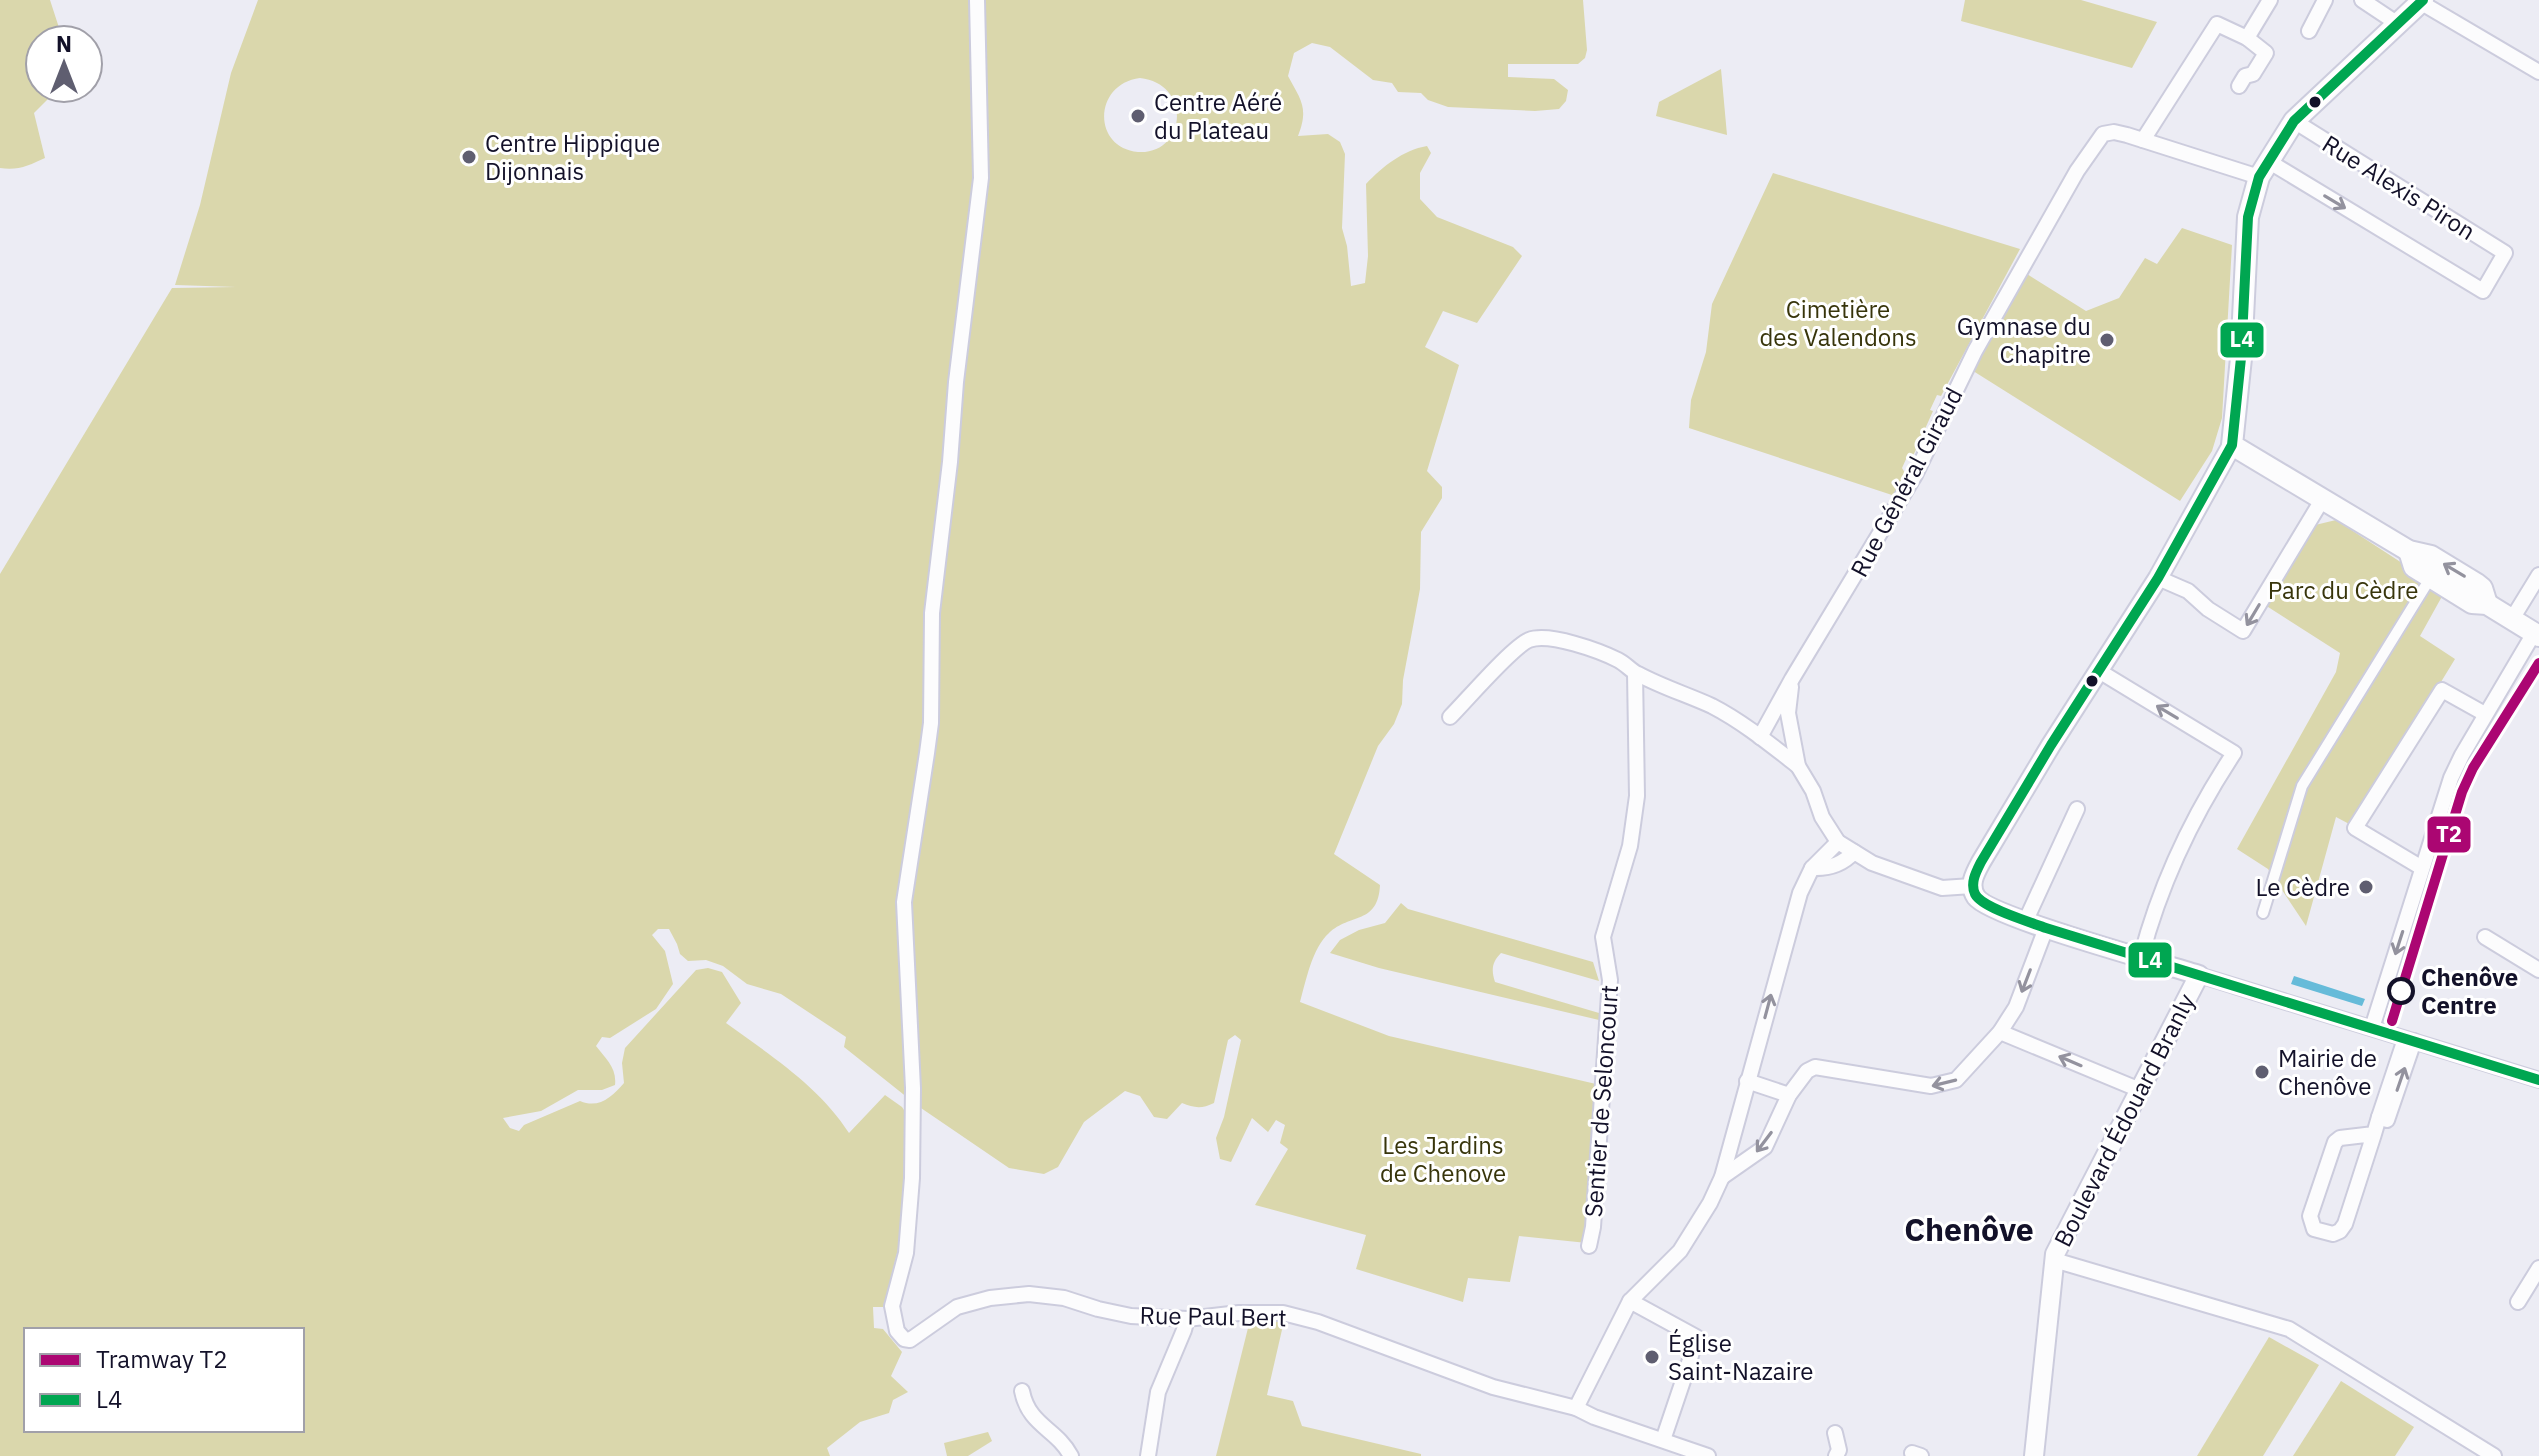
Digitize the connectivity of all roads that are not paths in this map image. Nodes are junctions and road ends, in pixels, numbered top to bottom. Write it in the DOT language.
graph roads {
  1 [pos="977,0"];
  2 [pos="2270,0"];
  3 [pos="2325,0"];
  4 [pos="2362,0"];
  5 [pos="2421,1"];
  6 [pos="2398,24"];
  7 [pos="2309,31"];
  8 [pos="2247,38"];
  9 [pos="2539,72"];
  10 [pos="2239,86"];
  11 [pos="2294,121"];
  12 [pos="2143,140"];
  13 [pos="2263,169"];
  14 [pos="2483,291"];
  15 [pos="2232,445"];
  16 [pos="2322,500"];
  17 [pos="2409,551"];
  18 [pos="2539,575"];
  19 [pos="2431,577"];
  20 [pos="2158,578"];
  21 [pos="2487,604"];
  22 [pos="2512,619"];
  23 [pos="2537,634"];
  24 [pos="2099,671"];
  25 [pos="1635,673"];
  26 [pos="1792,679"];
  27 [pos="2485,714"];
  28 [pos="1450,717"];
  29 [pos="1760,737"];
  30 [pos="1798,766"];
  31 [pos="2077,809"];
  32 [pos="1838,842"];
  33 [pos="1854,852"];
  34 [pos="1812,868"];
  35 [pos="2422,868"];
  36 [pos="1972,886"];
  37 [pos="2263,913"];
  38 [pos="2026,920"];
  39 [pos="2046,928"];
  40 [pos="2485,937"];
  41 [pos="2141,957"];
  42 [pos="2539,970"];
  43 [pos="2199,975"];
  44 [pos="2372,1028"];
  45 [pos="2000,1032"];
  46 [pos="2409,1040"];
  47 [pos="2539,1080"];
  48 [pos="1747,1081"];
  49 [pos="2140,1090"];
  50 [pos="1789,1095"];
  51 [pos="2374,1134"];
  52 [pos="1722,1177"];
  53 [pos="1589,1246"];
  54 [pos="2054,1260"];
  55 [pos="2539,1268"];
  56 [pos="1630,1301"];
  57 [pos="2518,1302"];
  58 [pos="1187,1319"];
  59 [pos="1022,1391"];
  60 [pos="1576,1408"];
  61 [pos="1835,1433"];
  62 [pos="1663,1440"];
  63 [pos="1071,1456"];
  64 [pos="1148,1456"];
  65 [pos="1708,1456"];
  66 [pos="1836,1456"];
  67 [pos="2034,1456"];
  68 [pos="2494,1456"];
  1 -- 58 [label="street, Rue Paul Bert"];
  2 -- 8 [label="street"];
  3 -- 7 [label="street"];
  4 -- 6 [label="street"];
  5 -- 6 [label="main road"];
  5 -- 9 [label="street"];
  6 -- 11 [label="main road"];
  8 -- 10 [label="street"];
  8 -- 12 [label="street"];
  11 -- 13 [label="main road"];
  11 -- 14 [label="street, Rue Alexis Piron"];
  12 -- 13 [label="street, Rue Général Giraud"];
  12 -- 26 [label="street, Rue Général Giraud"];
  13 -- 14 [label="street, Rue Général Giraud, one-way"];
  13 -- 15 [label="main road"];
  15 -- 16 [label="main road"];
  15 -- 20 [label="street"];
  16 -- 17 [label="main road"];
  16 -- 20 [label="street, one-way"];
  17 -- 19 [label="main road"];
  21 -- 17 [label="main road, one-way"];
  18 -- 22 [label="street"];
  19 -- 21 [label="main road"];
  19 -- 37 [label="street"];
  20 -- 24 [label="street"];
  21 -- 22 [label="main road"];
  22 -- 23 [label="main road"];
  23 -- 27 [label="street"];
  24 -- 36 [label="street"];
  41 -- 24 [label="street, one-way"];
  25 -- 28 [label="street"];
  25 -- 29 [label="street"];
  25 -- 53 [label="street, Sentier de Seloncourt"];
  26 -- 29 [label="street, Rue Général Giraud"];
  26 -- 30 [label="street, Rue Général Giraud"];
  27 -- 35 [label="street"];
  27 -- 35 [label="street"];
  29 -- 30 [label="street"];
  30 -- 32 [label="street, Rue Général Giraud"];
  31 -- 38 [label="street"];
  32 -- 33 [label="street"];
  32 -- 34 [label="street"];
  33 -- 34 [label="street"];
  33 -- 36 [label="street"];
  48 -- 34 [label="street, one-way"];
  35 -- 44 [label="street, one-way"];
  36 -- 38 [label="street"];
  38 -- 39 [label="street"];
  39 -- 41 [label="street"];
  39 -- 45 [label="street, one-way"];
  40 -- 42 [label="street"];
  41 -- 43 [label="street"];
  43 -- 44 [label="street"];
  43 -- 49 [label="street, Boulevard Édouard Branly"];
  44 -- 46 [label="street"];
  49 -- 45 [label="street, one-way"];
  45 -- 50 [label="street, one-way"];
  46 -- 47 [label="street"];
  46 -- 51 [label="street"];
  48 -- 50 [label="street"];
  48 -- 52 [label="street"];
  49 -- 54 [label="street, Boulevard Édouard Branly"];
  50 -- 52 [label="street, one-way"];
  51 -- 51 [label="street"];
  52 -- 56 [label="street"];
  54 -- 67 [label="street, Boulevard Édouard Branly"];
  54 -- 68 [label="street"];
  55 -- 57 [label="street"];
  56 -- 60 [label="street"];
  56 -- 62 [label="street"];
  58 -- 60 [label="street, Rue Paul Bert"];
  58 -- 64 [label="street"];
  59 -- 63 [label="street"];
  60 -- 62 [label="street, Rue Paul Bert"];
  61 -- 66 [label="street"];
  62 -- 65 [label="street, Rue Paul Bert"];
}
